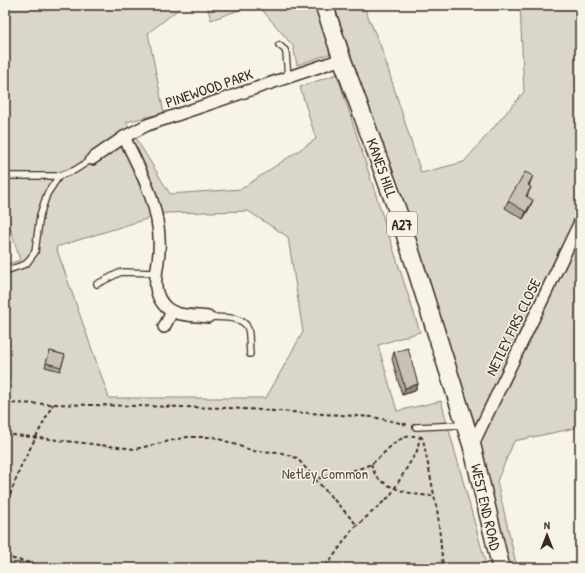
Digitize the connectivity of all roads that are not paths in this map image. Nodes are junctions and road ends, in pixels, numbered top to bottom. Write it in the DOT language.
graph roads {
  1 [pos="324,5"];
  2 [pos="279,45"];
  3 [pos="342,59"];
  4 [pos="288,77"];
  5 [pos="124,137"];
  6 [pos="92,159"];
  7 [pos="5,176"];
  8 [pos="59,176"];
  9 [pos="580,222"];
  10 [pos="5,271"];
  11 [pos="156,273"];
  12 [pos="97,284"];
  13 [pos="172,312"];
  14 [pos="208,318"];
  15 [pos="164,328"];
  16 [pos="250,354"];
  17 [pos="466,425"];
  18 [pos="416,427"];
  19 [pos="472,446"];
  20 [pos="501,568"];
  1 -- 3 [label="main road, KANES HILL / A27"];
  2 -- 4 [label="lane"];
  3 -- 4 [label="street, PINEWOOD PARK"];
  3 -- 17 [label="main road, KANES HILL / A27"];
  4 -- 5 [label="street, PINEWOOD PARK"];
  5 -- 6 [label="street, PINEWOOD PARK"];
  5 -- 11 [label="street"];
  6 -- 8 [label="lane"];
  7 -- 8 [label="lane"];
  8 -- 10 [label="lane"];
  9 -- 19 [label="street, NETLEY FIRS CLOSE"];
  11 -- 12 [label="lane"];
  11 -- 13 [label="street"];
  13 -- 14 [label="street"];
  13 -- 15 [label="street"];
  14 -- 16 [label="lane"];
  17 -- 18 [label="lane"];
  17 -- 19 [label="main road, KANES HILL / A27"];
  19 -- 20 [label="main road, WEST END ROAD / A27"];
}
